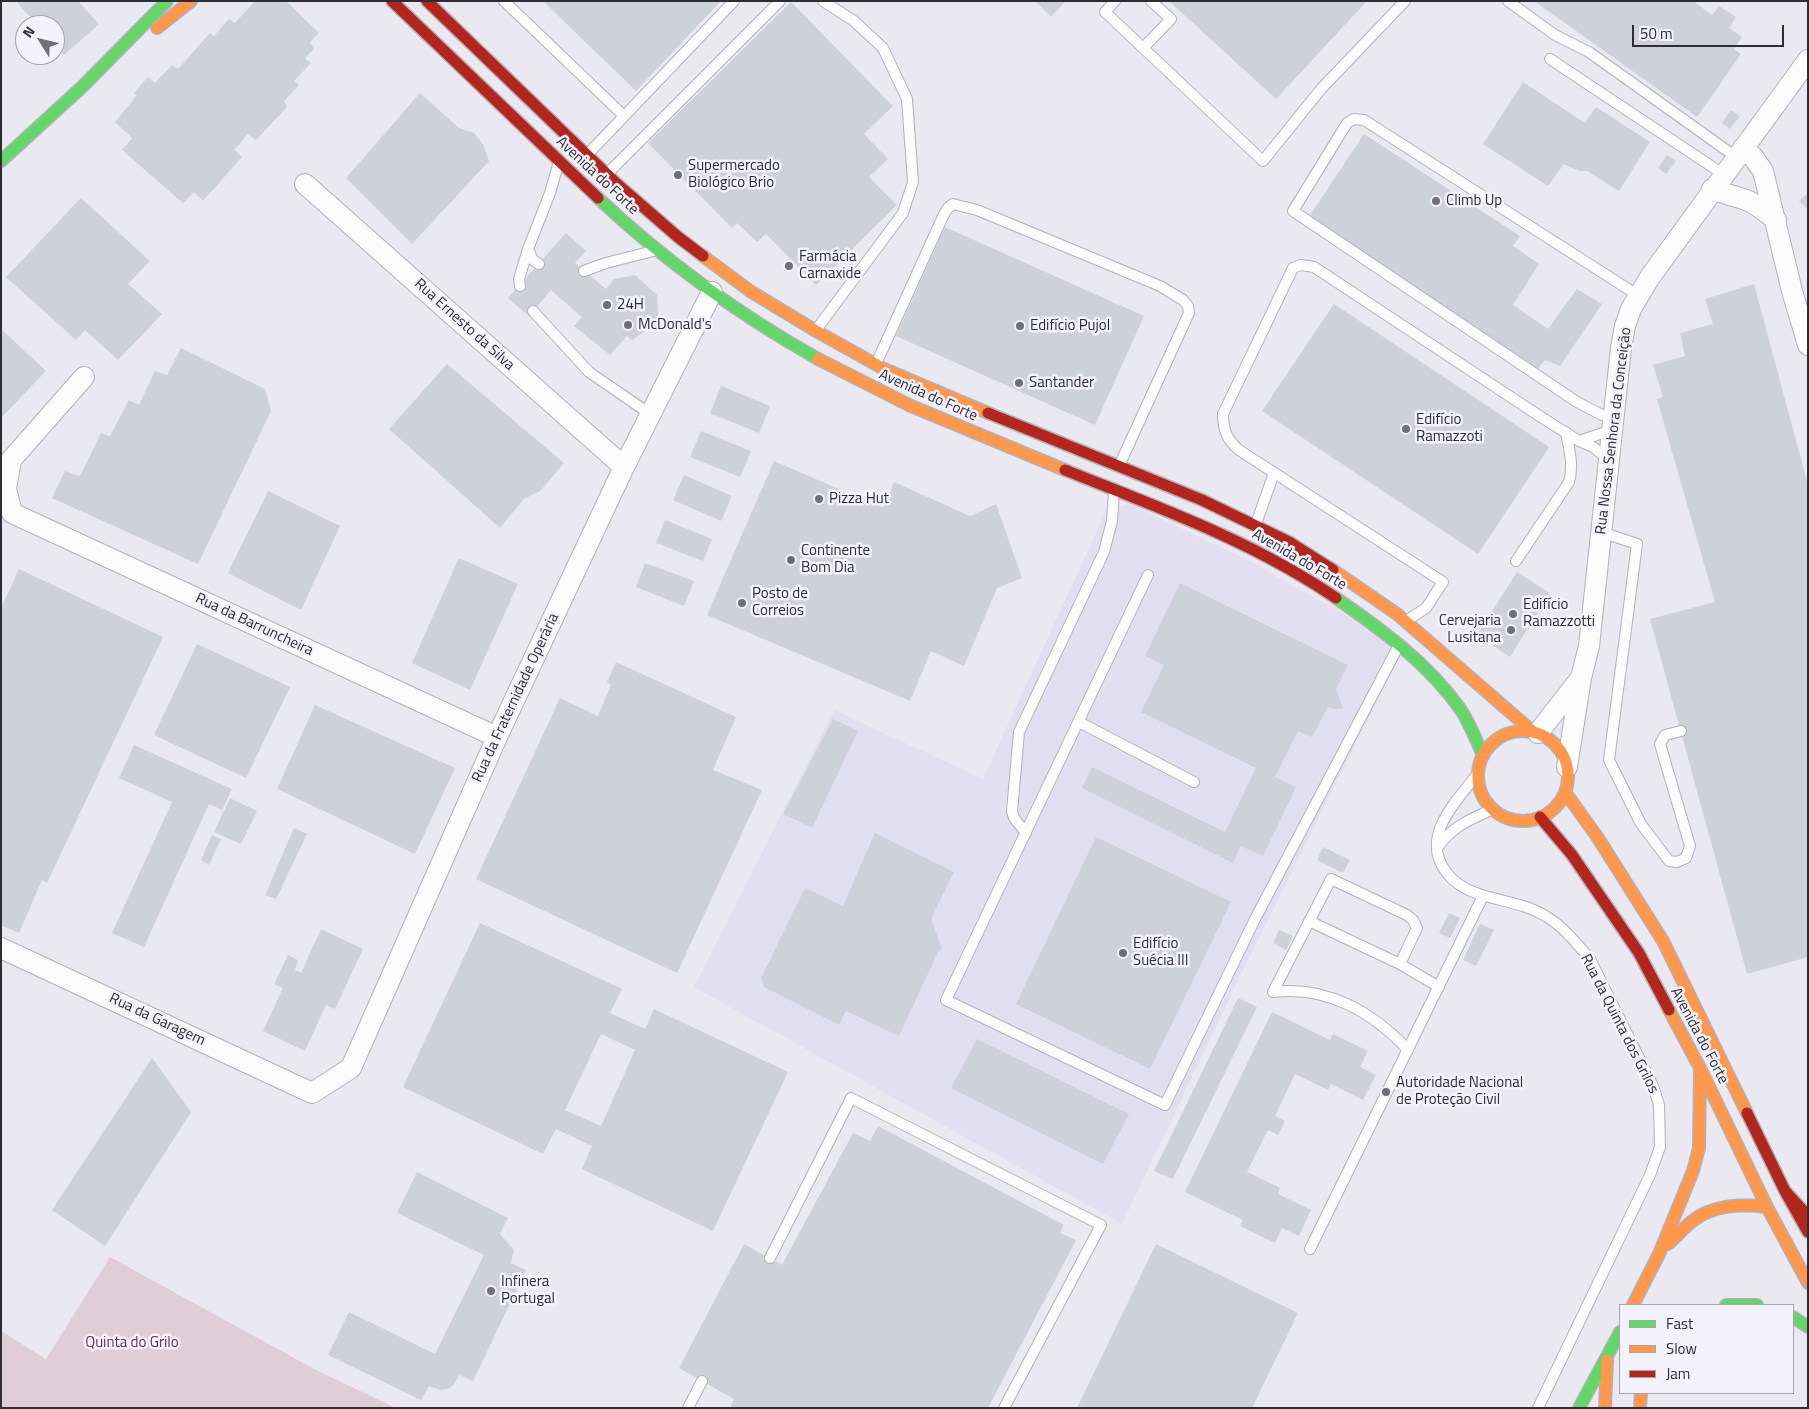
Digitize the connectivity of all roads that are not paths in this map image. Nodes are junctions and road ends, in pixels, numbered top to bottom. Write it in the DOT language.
graph roads {
  1 [pos="167,1"];
  2 [pos="191,1"];
  3 [pos="392,1"];
  4 [pos="427,1"];
  5 [pos="504,1"];
  6 [pos="734,1"];
  7 [pos="780,1"];
  8 [pos="823,1"];
  9 [pos="1115,1"];
  10 [pos="1151,1"];
  11 [pos="1405,1"];
  12 [pos="1508,1"];
  13 [pos="1143,48"];
  14 [pos="1550,59"];
  15 [pos="1808,60"];
  16 [pos="83,86"];
  17 [pos="624,116"];
  18 [pos="1739,152"];
  19 [pos="587,156"];
  20 [pos="555,157"];
  21 [pos="1,161"];
  22 [pos="607,174"];
  23 [pos="1718,182"];
  24 [pos="305,184"];
  25 [pos="1776,220"];
  26 [pos="528,249"];
  27 [pos="658,250"];
  28 [pos="539,264"];
  29 [pos="584,271"];
  30 [pos="520,286"];
  31 [pos="712,292"];
  32 [pos="1638,296"];
  33 [pos="533,311"];
  34 [pos="816,331"];
  35 [pos="1808,345"];
  36 [pos="876,364"];
  37 [pos="84,377"];
  38 [pos="650,414"];
  39 [pos="1612,424"];
  40 [pos="1566,432"];
  41 [pos="1579,440"];
  42 [pos="1608,459"];
  43 [pos="624,466"];
  44 [pos="1119,467"];
  45 [pos="1274,473"];
  46 [pos="1114,490"];
  47 [pos="6,514"];
  48 [pos="1255,525"];
  49 [pos="1601,532"];
  50 [pos="1516,561"];
  51 [pos="1148,575"];
  52 [pos="1405,621"];
  53 [pos="1400,644"];
  54 [pos="1581,678"];
  55 [pos="1078,722"];
  56 [pos="1681,731"];
  57 [pos="1535,732"];
  58 [pos="497,737"];
  59 [pos="1483,755"];
  60 [pos="1567,768"];
  61 [pos="1478,772"];
  62 [pos="1194,782"];
  63 [pos="1565,792"];
  64 [pos="1492,809"];
  65 [pos="1540,817"];
  66 [pos="1026,833"];
  67 [pos="1437,848"];
  68 [pos="1483,896"];
  69 [pos="1309,921"];
  70 [pos="1,948"];
  71 [pos="1400,964"];
  72 [pos="1439,986"];
  73 [pos="1408,1050"];
  74 [pos="1700,1068"];
  75 [pos="312,1092"];
  76 [pos="1768,1207"];
  77 [pos="1803,1216"];
  78 [pos="1808,1232"];
  79 [pos="1310,1249"];
  80 [pos="1658,1254"];
  81 [pos="770,1258"];
  82 [pos="1808,1283"];
  83 [pos="1634,1304"];
  84 [pos="1794,1318"];
  85 [pos="1808,1327"];
  86 [pos="1619,1334"];
  87 [pos="1607,1359"];
  88 [pos="702,1381"];
  89 [pos="1641,1394"];
  90 [pos="688,1408"];
  91 [pos="1004,1408"];
  92 [pos="1538,1408"];
  93 [pos="1579,1408"];
  94 [pos="1606,1408"];
  95 [pos="1640,1408"];
  1 -- 16 [label="main road"];
  2 -- 16 [label="main road"];
  3 -- 20 [label="main road, Avenida do Forte"];
  4 -- 19 [label="main road, Avenida do Forte"];
  5 -- 17 [label="lane"];
  6 -- 17 [label="lane"];
  7 -- 22 [label="lane"];
  8 -- 34 [label="lane"];
  9 -- 13 [label="lane"];
  10 -- 13 [label="lane"];
  11 -- 13 [label="lane"];
  12 -- 18 [label="lane"];
  14 -- 23 [label="lane"];
  15 -- 18 [label="street, Rua Nossa Senhora da Conceição"];
  16 -- 21 [label="main road"];
  17 -- 19 [label="lane"];
  18 -- 23 [label="street, Rua Nossa Senhora da Conceição"];
  18 -- 25 [label="street"];
  19 -- 22 [label="main road, Avenida do Forte"];
  20 -- 26 [label="lane"];
  20 -- 27 [label="main road, Avenida do Forte"];
  22 -- 34 [label="main road, Avenida do Forte"];
  23 -- 25 [label="street"];
  23 -- 32 [label="street, Rua Nossa Senhora da Conceição"];
  24 -- 43 [label="street, Rua Ernesto da Silva"];
  25 -- 35 [label="street"];
  26 -- 28 [label="lane"];
  26 -- 30 [label="lane"];
  27 -- 29 [label="lane"];
  27 -- 31 [label="main road, Avenida do Forte"];
  31 -- 38 [label="street, Rua da Fraternidade Operária"];
  31 -- 46 [label="main road, Avenida do Forte"];
  32 -- 39 [label="street, Rua Nossa Senhora da Conceição"];
  32 -- 39 [label="lane"];
  33 -- 38 [label="lane"];
  34 -- 36 [label="main road, Avenida do Forte"];
  36 -- 44 [label="main road, Avenida do Forte"];
  36 -- 44 [label="lane"];
  37 -- 47 [label="street"];
  38 -- 43 [label="street, Rua da Fraternidade Operária"];
  39 -- 41 [label="lane"];
  39 -- 42 [label="street, Rua Nossa Senhora da Conceição"];
  40 -- 41 [label="lane"];
  40 -- 45 [label="lane"];
  40 -- 50 [label="lane"];
  41 -- 42 [label="lane"];
  42 -- 49 [label="street, Rua Nossa Senhora da Conceição"];
  43 -- 58 [label="street, Rua da Fraternidade Operária"];
  44 -- 48 [label="main road, Avenida do Forte"];
  45 -- 48 [label="lane"];
  45 -- 52 [label="lane"];
  46 -- 53 [label="main road, Avenida do Forte"];
  46 -- 66 [label="lane"];
  47 -- 58 [label="street, Rua da Barruncheira"];
  48 -- 52 [label="main road, Avenida do Forte"];
  49 -- 54 [label="street, Rua Nossa Senhora da Conceição"];
  49 -- 56 [label="lane"];
  51 -- 55 [label="lane"];
  52 -- 57 [label="main road, Avenida do Forte"];
  53 -- 59 [label="main road, Avenida do Forte"];
  53 -- 66 [label="lane"];
  54 -- 57 [label="street, Rua Nossa Senhora da Conceição"];
  54 -- 60 [label="street, Rua Nossa Senhora da Conceição"];
  55 -- 62 [label="lane"];
  55 -- 66 [label="lane"];
  57 -- 59 [label="main road"];
  57 -- 60 [label="main road, Avenida do Forte"];
  58 -- 75 [label="street, Rua da Fraternidade Operária"];
  59 -- 61 [label="main road"];
  60 -- 63 [label="main road, Avenida do Forte"];
  61 -- 64 [label="main road"];
  61 -- 67 [label="lane"];
  63 -- 65 [label="main road"];
  63 -- 77 [label="main road, Avenida do Forte"];
  64 -- 65 [label="main road"];
  64 -- 67 [label="lane"];
  65 -- 74 [label="main road, Avenida do Forte"];
  67 -- 68 [label="lane, Rua da Quinta dos Grilos"];
  68 -- 72 [label="lane"];
  68 -- 92 [label="lane, Rua da Quinta dos Grilos"];
  69 -- 71 [label="lane"];
  69 -- 71 [label="lane"];
  69 -- 73 [label="lane"];
  70 -- 75 [label="street, Rua da Garagem"];
  71 -- 72 [label="lane"];
  72 -- 73 [label="lane"];
  73 -- 79 [label="lane"];
  74 -- 76 [label="main road, Avenida do Forte"];
  74 -- 80 [label="main road"];
  76 -- 77 [label="main road"];
  76 -- 80 [label="main road"];
  76 -- 82 [label="main road, Avenida do Forte"];
  77 -- 78 [label="main road"];
  80 -- 83 [label="main road"];
  81 -- 91 [label="lane"];
  84 -- 85 [label="main road"];
  86 -- 87 [label="main road"];
  87 -- 93 [label="main road"];
  87 -- 94 [label="main road"];
  88 -- 90 [label="lane"];
  89 -- 95 [label="main road"];
}
